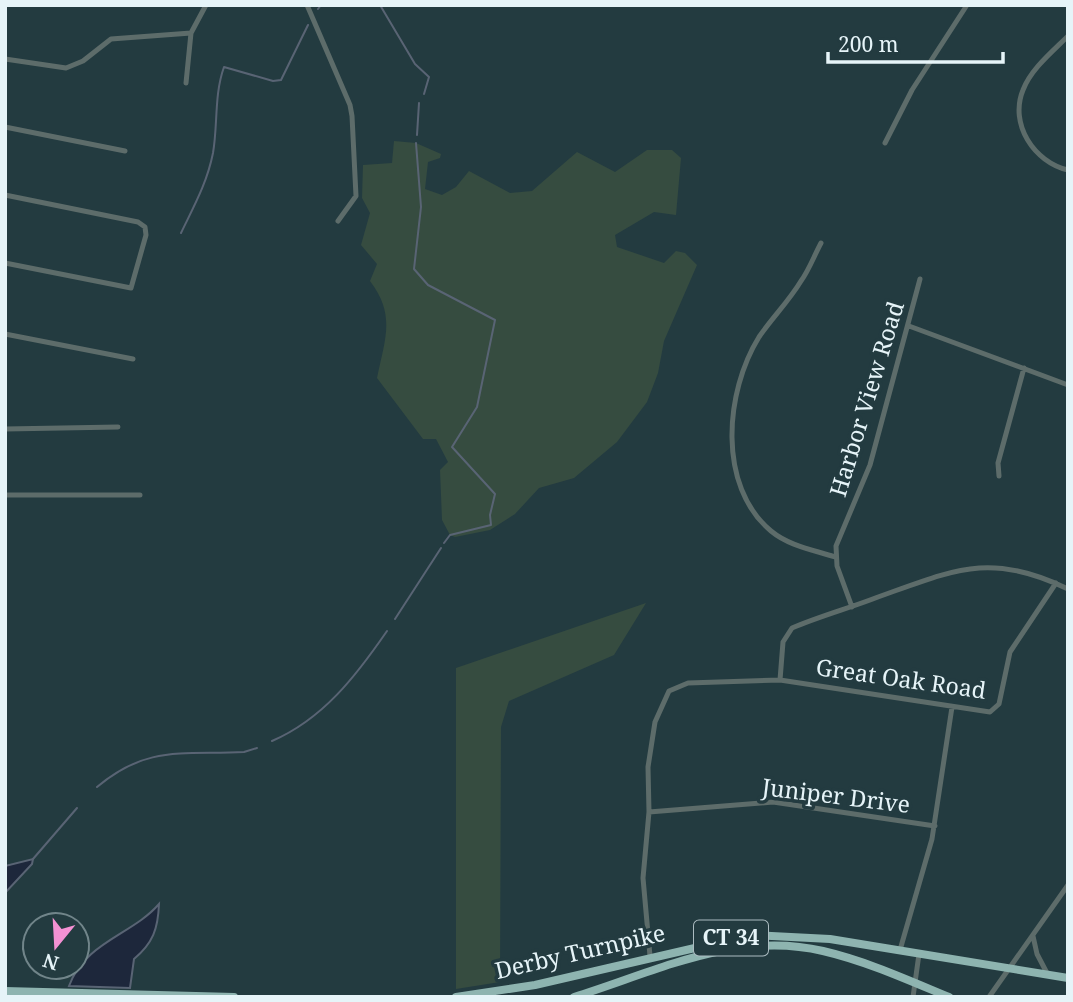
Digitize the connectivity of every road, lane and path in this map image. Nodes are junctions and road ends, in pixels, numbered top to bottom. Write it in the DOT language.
graph roads {
  1 [pos="206,5"];
  2 [pos="307,5"];
  3 [pos="967,5"];
  4 [pos="191,33"];
  5 [pos="1068,36"];
  6 [pos="5,59"];
  7 [pos="186,83"];
  8 [pos="5,127"];
  9 [pos="885,143"];
  10 [pos="125,151"];
  11 [pos="1068,170"];
  12 [pos="5,195"];
  13 [pos="338,220"];
  14 [pos="821,243"];
  15 [pos="5,263"];
  16 [pos="920,279"];
  17 [pos="909,326"];
  18 [pos="5,334"];
  19 [pos="133,359"];
  20 [pos="1024,368"];
  21 [pos="1068,385"];
  22 [pos="118,427"];
  23 [pos="5,429"];
  24 [pos="999,476"];
  25 [pos="5,495"];
  26 [pos="140,495"];
  27 [pos="835,557"];
  28 [pos="1056,583"];
  29 [pos="1068,589"];
  30 [pos="852,607"];
  31 [pos="780,680"];
  32 [pos="952,707"];
  33 [pos="649,812"];
  34 [pos="935,827"];
  35 [pos="1068,885"];
  36 [pos="1033,934"];
  37 [pos="900,950"];
  38 [pos="919,954"];
  39 [pos="650,956"];
  40 [pos="1009,968"];
  41 [pos="1048,975"];
  42 [pos="1068,978"];
  43 [pos="915,983"];
  44 [pos="5,990"];
  45 [pos="601,993"];
  46 [pos="234,997"];
  47 [pos="456,997"];
  48 [pos="574,997"];
  49 [pos="913,997"];
  50 [pos="948,997"];
  51 [pos="989,997"];
  1 -- 4 [label="street"];
  2 -- 13 [label="street"];
  3 -- 9 [label="street"];
  4 -- 6 [label="street"];
  4 -- 7 [label="street"];
  5 -- 11 [label="street"];
  8 -- 10 [label="street"];
  12 -- 15 [label="street"];
  14 -- 27 [label="street"];
  16 -- 17 [label="street, Harbor View Road"];
  17 -- 20 [label="street"];
  17 -- 27 [label="street, Harbor View Road"];
  18 -- 19 [label="street"];
  20 -- 21 [label="street"];
  20 -- 24 [label="street"];
  22 -- 23 [label="street"];
  25 -- 26 [label="street"];
  27 -- 30 [label="street"];
  28 -- 29 [label="street"];
  28 -- 30 [label="street"];
  28 -- 32 [label="street, Great Oak Road"];
  30 -- 31 [label="street"];
  31 -- 32 [label="street, Great Oak Road"];
  31 -- 33 [label="street, Great Oak Road"];
  32 -- 34 [label="street"];
  33 -- 34 [label="street, Juniper Drive"];
  33 -- 39 [label="street"];
  34 -- 37 [label="street"];
  35 -- 36 [label="street"];
  36 -- 40 [label="street"];
  36 -- 41 [label="street"];
  37 -- 38 [label="highway, Derby Turnpike / CT 34"];
  37 -- 39 [label="highway, Derby Turnpike / CT 34"];
  38 -- 40 [label="highway, Derby Turnpike / CT 34"];
  38 -- 43 [label="street"];
  39 -- 47 [label="highway, Derby Turnpike / CT 34"];
  40 -- 41 [label="highway, Derby Turnpike / CT 34"];
  40 -- 51 [label="street"];
  41 -- 42 [label="highway, Derby Turnpike / CT 34"];
  43 -- 45 [label="highway, Derby Turnpike / CT 34"];
  43 -- 49 [label="street"];
  43 -- 50 [label="highway, Derby Turnpike / CT 34"];
  44 -- 46 [label="highway"];
  45 -- 48 [label="highway, Derby Turnpike / CT 34"];
}
